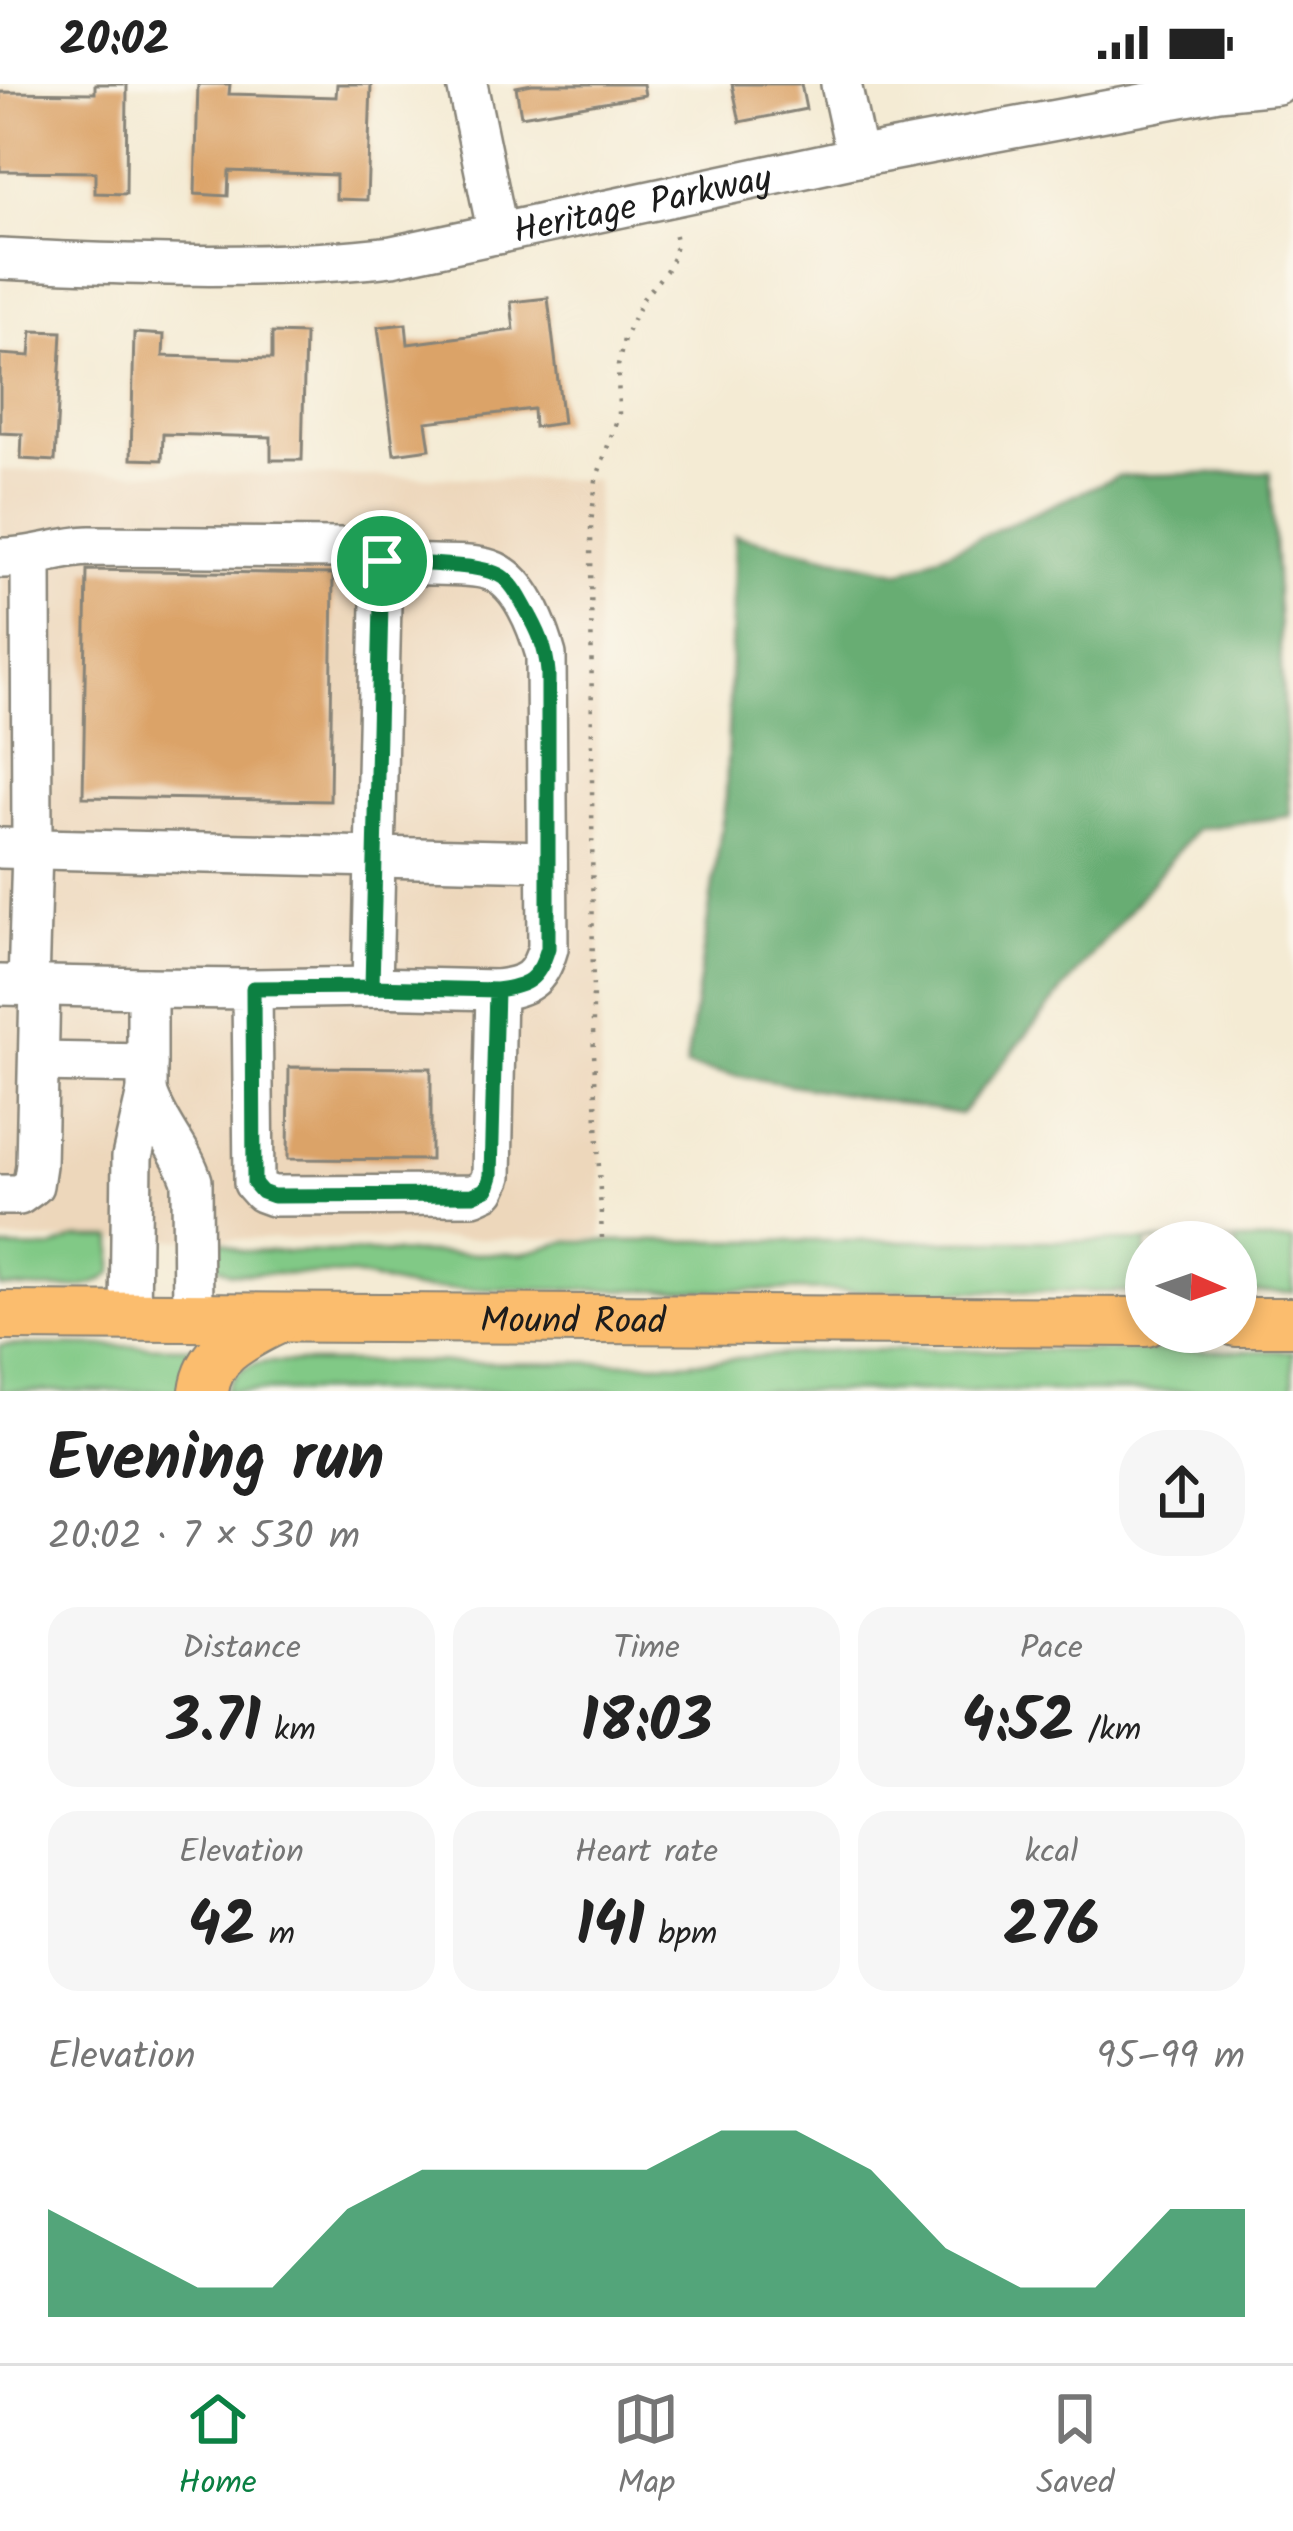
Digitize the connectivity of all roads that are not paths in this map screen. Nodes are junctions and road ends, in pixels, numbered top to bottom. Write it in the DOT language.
graph roads {
  1 [pos="467,84"];
  2 [pos="841,84"];
  3 [pos="1276,84"];
  4 [pos="857,157"];
  5 [pos="498,234"];
  6 [pos="0,259"];
  7 [pos="16,558"];
  8 [pos="382,561"];
  9 [pos="16,849"];
  10 [pos="374,858"];
  11 [pos="547,861"];
  12 [pos="23,985"];
  13 [pos="372,987"];
  14 [pos="147,988"];
  15 [pos="253,988"];
  16 [pos="496,990"];
  17 [pos="39,1062"];
  18 [pos="147,1078"];
  19 [pos="0,1195"];
  20 [pos="0,1316"];
  21 [pos="130,1318"];
  22 [pos="193,1318"];
  23 [pos="281,1318"];
  24 [pos="1125,1322"];
  25 [pos="1257,1322"];
  26 [pos="1293,1322"];
  27 [pos="204,1391"];
  1 -- 5 [label="street"];
  2 -- 4 [label="street"];
  3 -- 4 [label="street, Heritage Parkway"];
  4 -- 5 [label="street, Heritage Parkway"];
  5 -- 6 [label="street, Heritage Parkway"];
  7 -- 8 [label="street"];
  7 -- 9 [label="street"];
  8 -- 10 [label="street"];
  8 -- 11 [label="street"];
  9 -- 10 [label="street"];
  9 -- 12 [label="street"];
  10 -- 11 [label="street"];
  10 -- 13 [label="street"];
  11 -- 16 [label="street"];
  12 -- 14 [label="street"];
  12 -- 17 [label="street"];
  13 -- 15 [label="street"];
  13 -- 16 [label="street"];
  14 -- 15 [label="street"];
  14 -- 18 [label="street"];
  15 -- 16 [label="street"];
  17 -- 18 [label="street"];
  17 -- 19 [label="street"];
  18 -- 21 [label="street"];
  18 -- 22 [label="street"];
  20 -- 21 [label="main road, Mound Road"];
  21 -- 22 [label="main road, Mound Road"];
  22 -- 23 [label="main road, Mound Road"];
  23 -- 24 [label="main road, Mound Road"];
  23 -- 27 [label="main road"];
  25 -- 26 [label="main road"];
}
